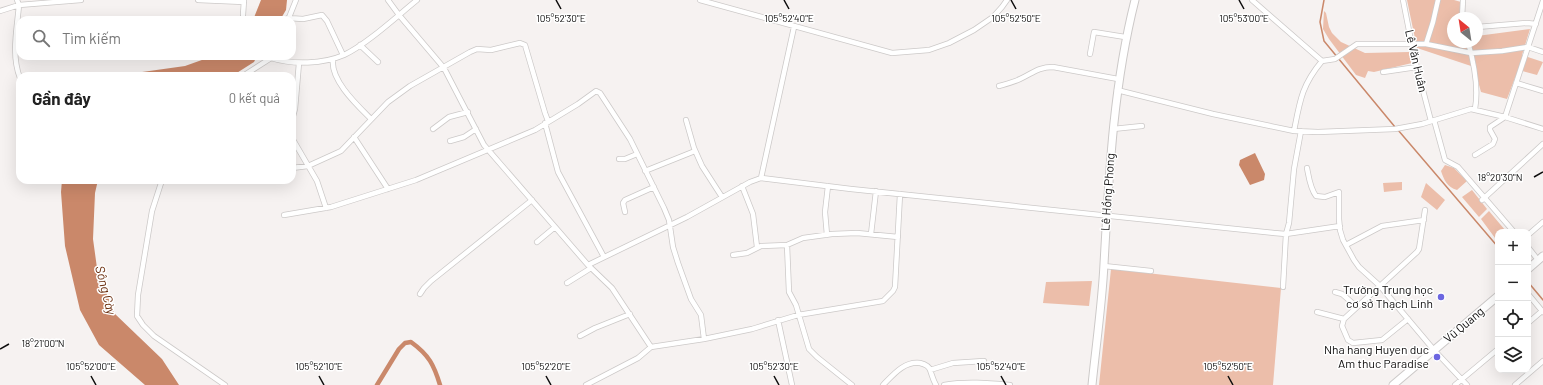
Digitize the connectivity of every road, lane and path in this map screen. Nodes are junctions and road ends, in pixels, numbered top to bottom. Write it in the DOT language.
graph roads {
  1 [pos="81,0"];
  2 [pos="198,0"];
  3 [pos="296,0"];
  4 [pos="388,0"];
  5 [pos="417,0"];
  6 [pos="700,0"];
  7 [pos="1007,0"];
  8 [pos="1134,0"];
  9 [pos="1252,0"];
  10 [pos="1404,0"];
  11 [pos="1438,0"];
  12 [pos="1463,0"];
  13 [pos="244,1"];
  14 [pos="1543,1"];
  15 [pos="18,3"];
  16 [pos="0,11"];
  17 [pos="1462,12"];
  18 [pos="243,15"];
  19 [pos="399,15"];
  20 [pos="17,16"];
  21 [pos="289,16"];
  22 [pos="1541,17"];
  23 [pos="296,19"];
  24 [pos="1536,24"];
  25 [pos="794,27"];
  26 [pos="1483,27"];
  27 [pos="16,34"];
  28 [pos="1126,37"];
  29 [pos="1426,44"];
  30 [pos="360,45"];
  31 [pos="1412,45"];
  32 [pos="1528,47"];
  33 [pos="1470,48"];
  34 [pos="1543,52"];
  35 [pos="1471,53"];
  36 [pos="1090,54"];
  37 [pos="343,55"];
  38 [pos="333,59"];
  39 [pos="267,60"];
  40 [pos="280,60"];
  41 [pos="1322,60"];
  42 [pos="378,62"];
  43 [pos="299,63"];
  44 [pos="1417,67"];
  45 [pos="444,68"];
  46 [pos="18,72"];
  47 [pos="249,72"];
  48 [pos="1383,72"];
  49 [pos="1118,79"];
  50 [pos="1516,83"];
  51 [pos="999,86"];
  52 [pos="1117,90"];
  53 [pos="1543,91"];
  54 [pos="296,98"];
  55 [pos="1475,109"];
  56 [pos="468,112"];
  57 [pos="1505,117"];
  58 [pos="371,119"];
  59 [pos="686,120"];
  60 [pos="1432,121"];
  61 [pos="547,122"];
  62 [pos="1142,126"];
  63 [pos="433,128"];
  64 [pos="476,129"];
  65 [pos="1113,129"];
  66 [pos="1543,129"];
  67 [pos="1294,131"];
  68 [pos="1301,131"];
  69 [pos="354,137"];
  70 [pos="450,141"];
  71 [pos="1543,144"];
  72 [pos="296,145"];
  73 [pos="489,150"];
  74 [pos="695,151"];
  75 [pos="637,154"];
  76 [pos="1475,155"];
  77 [pos="619,159"];
  78 [pos="308,166"];
  79 [pos="296,168"];
  80 [pos="1307,168"];
  81 [pos="645,171"];
  82 [pos="761,178"];
  83 [pos="161,184"];
  84 [pos="742,186"];
  85 [pos="828,186"];
  86 [pos="654,187"];
  87 [pos="388,189"];
  88 [pos="876,192"];
  89 [pos="900,194"];
  90 [pos="722,197"];
  91 [pos="1483,199"];
  92 [pos="532,200"];
  93 [pos="326,208"];
  94 [pos="1425,210"];
  95 [pos="625,212"];
  96 [pos="284,215"];
  97 [pos="1106,215"];
  98 [pos="1424,220"];
  99 [pos="1543,222"];
  100 [pos="670,225"];
  101 [pos="1340,226"];
  102 [pos="555,227"];
  103 [pos="1511,229"];
  104 [pos="1531,232"];
  105 [pos="871,234"];
  106 [pos="1286,234"];
  107 [pos="827,235"];
  108 [pos="898,237"];
  109 [pos="537,242"];
  110 [pos="786,245"];
  111 [pos="1346,245"];
  112 [pos="757,247"];
  113 [pos="1531,250"];
  114 [pos="733,255"];
  115 [pos="604,257"];
  116 [pos="1541,258"];
  117 [pos="590,266"];
  118 [pos="1104,266"];
  119 [pos="1531,266"];
  120 [pos="1151,270"];
  121 [pos="567,283"];
  122 [pos="1380,286"];
  123 [pos="1283,287"];
  124 [pos="1334,292"];
  125 [pos="420,294"];
  126 [pos="1531,297"];
  127 [pos="1495,299"];
  128 [pos="1357,307"];
  129 [pos="1543,311"];
  130 [pos="1317,312"];
  131 [pos="630,314"];
  132 [pos="798,315"];
  133 [pos="1344,319"];
  134 [pos="1408,319"];
  135 [pos="778,320"];
  136 [pos="1531,321"];
  137 [pos="580,336"];
  138 [pos="704,339"];
  139 [pos="651,347"];
  140 [pos="1434,350"];
  141 [pos="1495,352"];
  142 [pos="984,361"];
  143 [pos="1543,361"];
  144 [pos="930,370"];
  145 [pos="1462,379"];
  146 [pos="957,384"];
  147 [pos="225,385"];
  148 [pos="586,385"];
  149 [pos="792,385"];
  150 [pos="852,385"];
  151 [pos="883,385"];
  152 [pos="936,385"];
  153 [pos="944,385"];
  154 [pos="1010,385"];
  155 [pos="1092,385"];
  156 [pos="1393,385"];
  157 [pos="1455,385"];
  158 [pos="1467,385"];
  159 [pos="1515,385"];
  1 -- 15 [label="street"];
  2 -- 13 [label="street"];
  3 -- 21 [label="street"];
  4 -- 19 [label="street"];
  5 -- 19 [label="street"];
  6 -- 25 [label="street"];
  7 -- 25 [label="street"];
  8 -- 28 [label="street, Lê Hồng Phong"];
  9 -- 41 [label="street"];
  10 -- 31 [label="street, Lê Văn Huân"];
  11 -- 29 [label="street"];
  12 -- 17 [label="street"];
  13 -- 18 [label="street"];
  14 -- 22 [label="street"];
  15 -- 16 [label="street"];
  15 -- 20 [label="street"];
  19 -- 30 [label="street"];
  19 -- 45 [label="street"];
  22 -- 24 [label="street"];
  23 -- 37 [label="street"];
  24 -- 26 [label="street"];
  24 -- 32 [label="street"];
  25 -- 82 [label="street"];
  27 -- 46 [label="street"];
  28 -- 36 [label="street"];
  28 -- 49 [label="street, Lê Hồng Phong"];
  29 -- 31 [label="street"];
  29 -- 35 [label="street"];
  30 -- 37 [label="street"];
  30 -- 42 [label="street"];
  31 -- 41 [label="street"];
  31 -- 44 [label="street, Lê Văn Huân"];
  32 -- 34 [label="street"];
  32 -- 35 [label="street"];
  32 -- 50 [label="street"];
  33 -- 35 [label="street"];
  35 -- 55 [label="street"];
  37 -- 38 [label="street"];
  38 -- 43 [label="street"];
  38 -- 58 [label="street"];
  39 -- 47 [label="street"];
  40 -- 43 [label="street"];
  41 -- 67 [label="street"];
  43 -- 54 [label="street"];
  44 -- 48 [label="street"];
  44 -- 60 [label="street, Lê Văn Huân"];
  45 -- 56 [label="street"];
  45 -- 58 [label="street"];
  45 -- 61 [label="street"];
  49 -- 51 [label="street"];
  49 -- 52 [label="street, Lê Hồng Phong"];
  50 -- 53 [label="street"];
  50 -- 57 [label="street"];
  52 -- 65 [label="street, Lê Hồng Phong"];
  52 -- 67 [label="street"];
  55 -- 57 [label="street"];
  55 -- 60 [label="street"];
  56 -- 63 [label="street"];
  56 -- 64 [label="street"];
  57 -- 66 [label="street"];
  57 -- 76 [label="street"];
  58 -- 69 [label="street"];
  59 -- 74 [label="street"];
  60 -- 68 [label="street"];
  60 -- 91 [label="street, Lê Văn Huân"];
  61 -- 73 [label="street"];
  61 -- 75 [label="street"];
  61 -- 115 [label="street"];
  62 -- 65 [label="street"];
  64 -- 70 [label="street"];
  64 -- 73 [label="street"];
  65 -- 97 [label="street, Lê Hồng Phong"];
  67 -- 68 [label="street"];
  68 -- 106 [label="street"];
  69 -- 78 [label="street"];
  69 -- 87 [label="street"];
  71 -- 91 [label="street"];
  72 -- 78 [label="street"];
  73 -- 87 [label="street"];
  73 -- 92 [label="street"];
  74 -- 81 [label="street"];
  74 -- 90 [label="street"];
  75 -- 77 [label="street"];
  75 -- 81 [label="street"];
  78 -- 79 [label="street"];
  78 -- 93 [label="street"];
  80 -- 101 [label="street"];
  81 -- 86 [label="street"];
  82 -- 84 [label="street"];
  82 -- 85 [label="street"];
  83 -- 147 [label="street"];
  84 -- 90 [label="street"];
  84 -- 112 [label="street"];
  85 -- 88 [label="street"];
  85 -- 107 [label="street"];
  86 -- 95 [label="street"];
  86 -- 100 [label="street"];
  87 -- 93 [label="street"];
  88 -- 89 [label="street"];
  88 -- 105 [label="street"];
  89 -- 97 [label="street"];
  89 -- 108 [label="street"];
  90 -- 100 [label="street"];
  91 -- 103 [label="street, Lê Văn Huân"];
  92 -- 102 [label="street"];
  92 -- 125 [label="street"];
  93 -- 96 [label="street"];
  94 -- 98 [label="street"];
  97 -- 106 [label="street"];
  97 -- 118 [label="street, Lê Hồng Phong"];
  98 -- 111 [label="street"];
  98 -- 122 [label="street"];
  99 -- 104 [label="street"];
  100 -- 115 [label="street"];
  100 -- 138 [label="street"];
  101 -- 106 [label="street"];
  101 -- 111 [label="street"];
  102 -- 109 [label="street"];
  102 -- 117 [label="street"];
  105 -- 107 [label="street"];
  105 -- 108 [label="street"];
  106 -- 123 [label="street"];
  107 -- 110 [label="street"];
  108 -- 132 [label="street"];
  110 -- 112 [label="street"];
  110 -- 132 [label="street"];
  111 -- 122 [label="street"];
  112 -- 114 [label="street"];
  113 -- 116 [label="street"];
  115 -- 117 [label="street"];
  116 -- 119 [label="street"];
  117 -- 121 [label="street"];
  117 -- 131 [label="street"];
  118 -- 120 [label="street"];
  118 -- 155 [label="street, Lê Hồng Phong"];
  122 -- 128 [label="street"];
  122 -- 134 [label="street"];
  124 -- 128 [label="street"];
  126 -- 129 [label="street"];
  127 -- 140 [label="street, Vũ Quang"];
  128 -- 133 [label="street"];
  129 -- 136 [label="street"];
  130 -- 133 [label="street"];
  131 -- 137 [label="street"];
  131 -- 139 [label="street"];
  132 -- 135 [label="street"];
  132 -- 150 [label="street"];
  133 -- 134 [label="street"];
  134 -- 140 [label="street"];
  135 -- 138 [label="street"];
  135 -- 149 [label="street"];
  138 -- 139 [label="street"];
  139 -- 148 [label="street"];
  140 -- 145 [label="street"];
  140 -- 156 [label="street, Vũ Quang"];
  141 -- 145 [label="street"];
  142 -- 144 [label="street"];
  143 -- 159 [label="street"];
  144 -- 151 [label="street"];
  144 -- 152 [label="street"];
  145 -- 157 [label="street"];
  145 -- 158 [label="street"];
  146 -- 153 [label="street"];
  146 -- 154 [label="street"];
}
